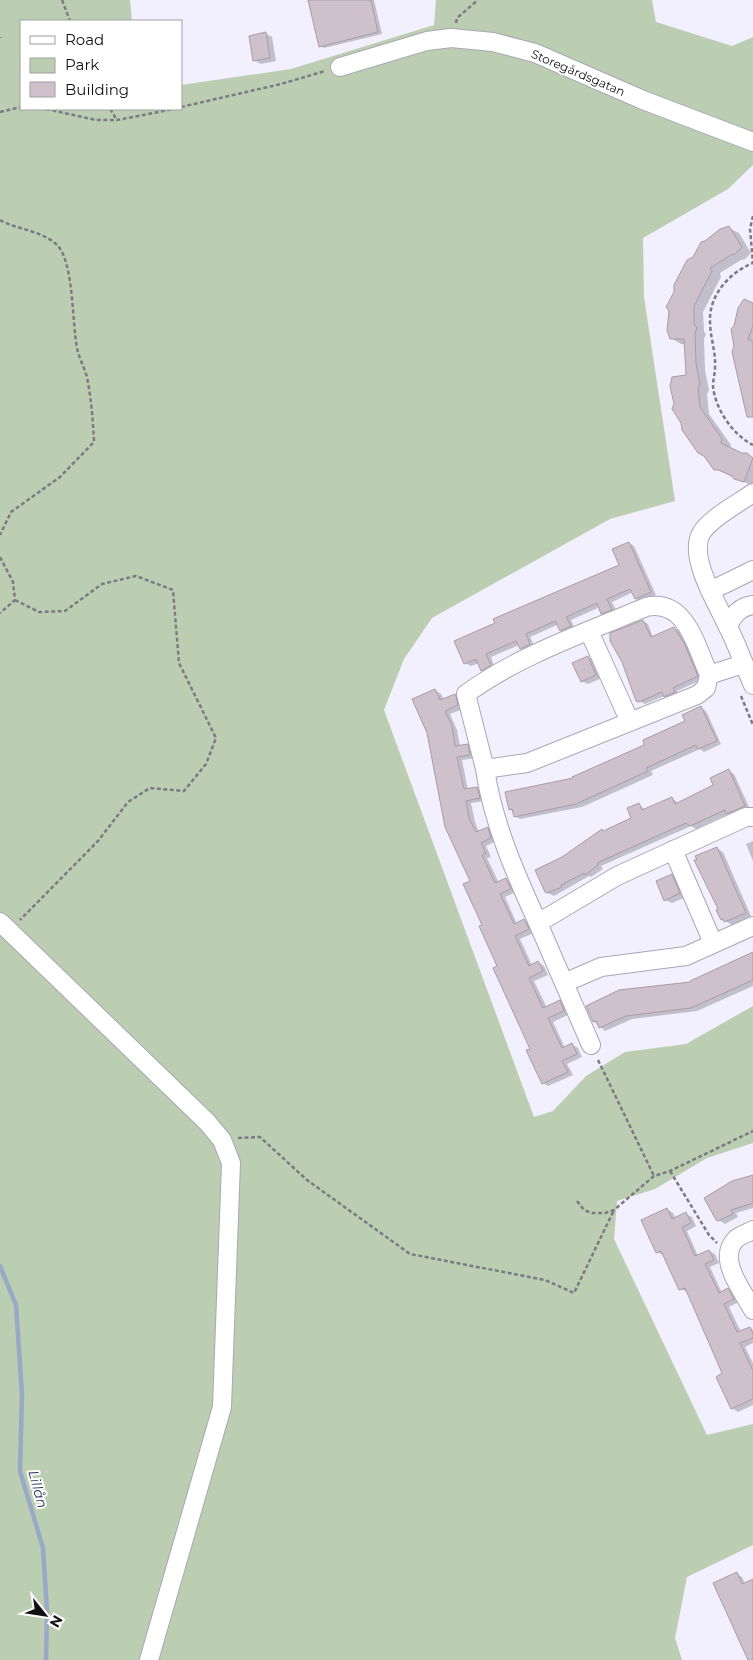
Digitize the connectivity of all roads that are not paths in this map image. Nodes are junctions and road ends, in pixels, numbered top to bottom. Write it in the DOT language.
graph roads {
  1 [pos="340,67"];
  2 [pos="753,142"];
  3 [pos="753,494"];
  4 [pos="753,570"];
  5 [pos="710,591"];
  6 [pos="753,605"];
  7 [pos="728,625"];
  8 [pos="589,631"];
  9 [pos="744,664"];
  10 [pos="709,675"];
  11 [pos="753,685"];
  12 [pos="630,722"];
  13 [pos="485,769"];
  14 [pos="753,817"];
  15 [pos="672,850"];
  16 [pos="538,923"];
  17 [pos="753,926"];
  18 [pos="5,927"];
  19 [pos="712,943"];
  20 [pos="564,983"];
  21 [pos="590,1045"];
  22 [pos="753,1230"];
  23 [pos="753,1310"];
  24 [pos="149,1660"];
  1 -- 2 [label="street, Storegårdsgatan"];
  3 -- 5 [label="street"];
  4 -- 5 [label="street"];
  5 -- 7 [label="street"];
  6 -- 7 [label="street"];
  7 -- 9 [label="street"];
  8 -- 10 [label="street"];
  8 -- 12 [label="street"];
  8 -- 13 [label="street"];
  9 -- 10 [label="street"];
  9 -- 11 [label="street"];
  10 -- 12 [label="street"];
  12 -- 13 [label="street"];
  13 -- 16 [label="street"];
  14 -- 15 [label="street"];
  15 -- 16 [label="street"];
  15 -- 19 [label="street"];
  16 -- 20 [label="street"];
  17 -- 19 [label="street"];
  18 -- 24 [label="street"];
  19 -- 20 [label="street"];
  20 -- 21 [label="street"];
  22 -- 23 [label="street"];
}
